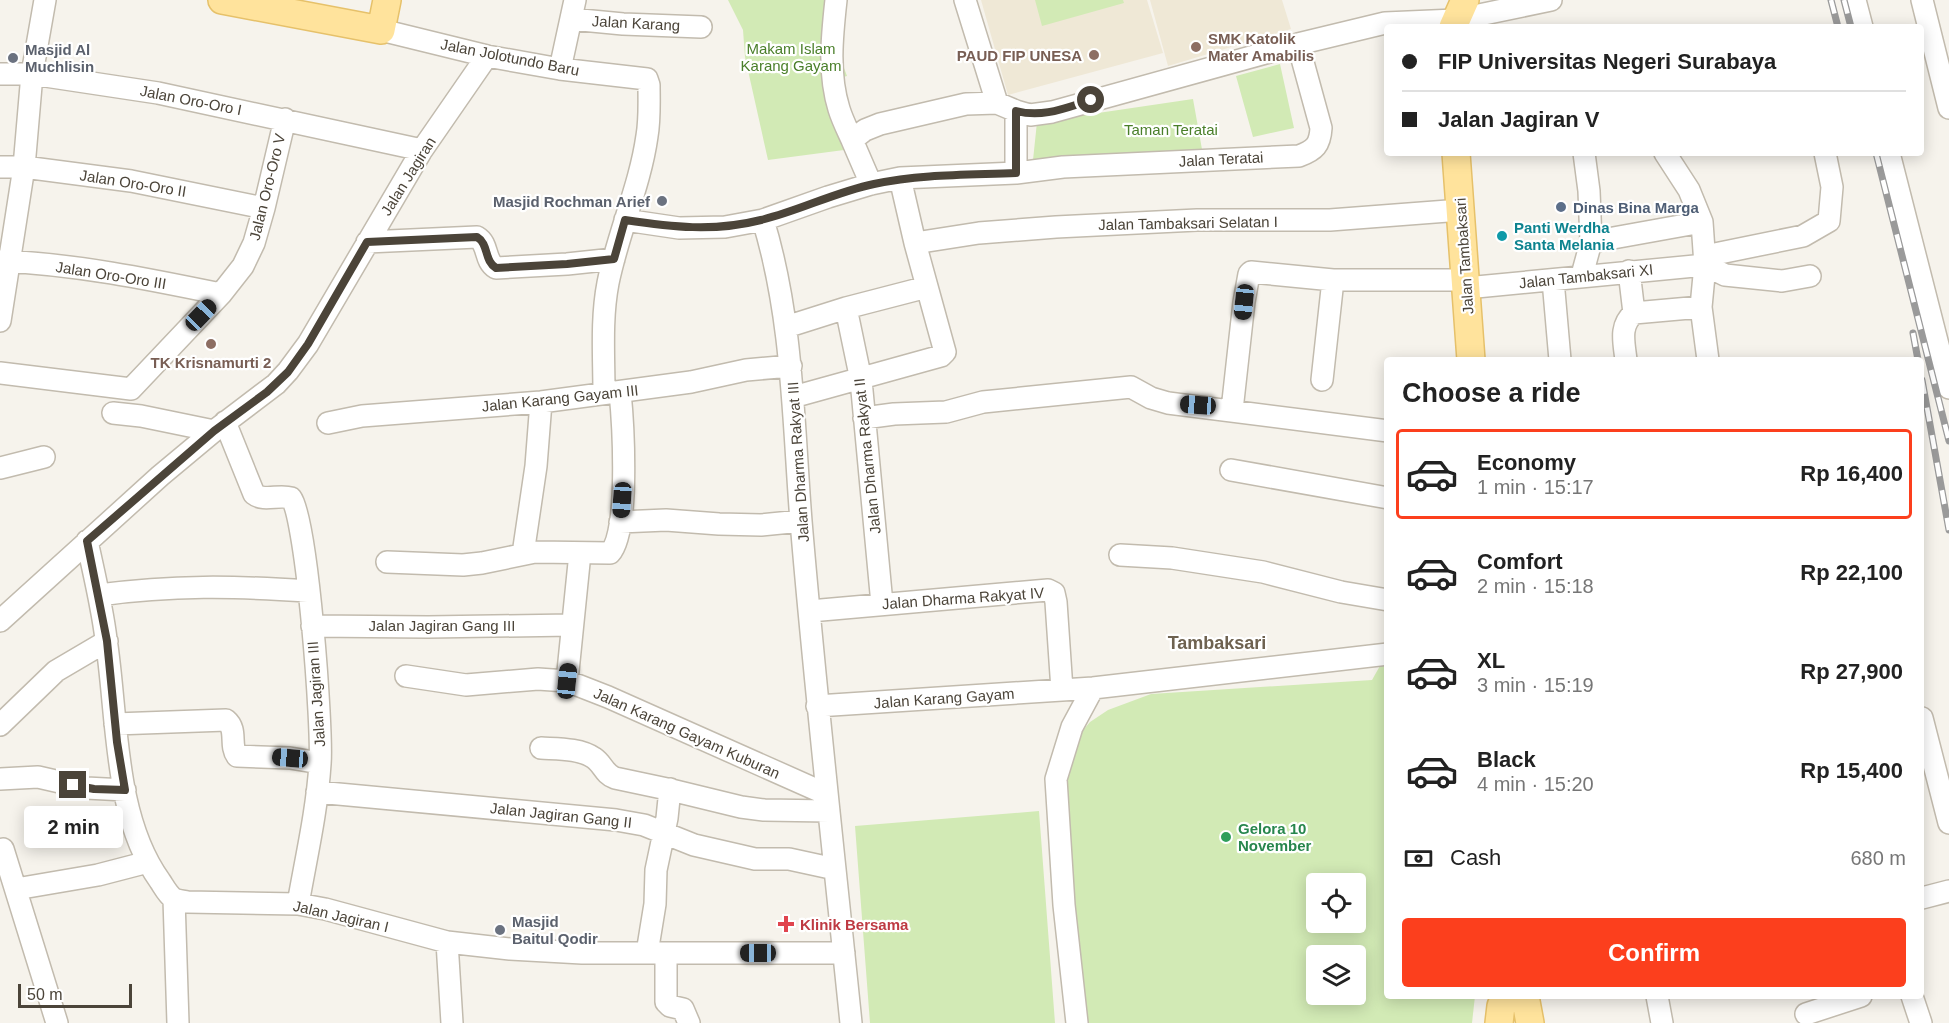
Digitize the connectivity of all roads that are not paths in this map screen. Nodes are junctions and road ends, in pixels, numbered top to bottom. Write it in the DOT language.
graph roads {
  1 [pos="45,0"];
  2 [pos="227,0"];
  3 [pos="387,0"];
  4 [pos="836,0"];
  5 [pos="964,0"];
  6 [pos="1551,0"];
  7 [pos="1855,0"];
  8 [pos="1922,0"];
  9 [pos="573,9"];
  10 [pos="1458,16"];
  11 [pos="1861,24"];
  12 [pos="701,27"];
  13 [pos="381,30"];
  14 [pos="1298,44"];
  15 [pos="487,56"];
  16 [pos="1944,63"];
  17 [pos="560,69"];
  18 [pos="0,74"];
  19 [pos="32,74"];
  20 [pos="1006,107"];
  21 [pos="1949,108"];
  22 [pos="285,119"];
  23 [pos="852,140"];
  24 [pos="422,150"];
  25 [pos="1456,156"];
  26 [pos="1584,156"];
  27 [pos="1667,156"];
  28 [pos="1827,156"];
  29 [pos="1890,156"];
  30 [pos="0,167"];
  31 [pos="24,167"];
  32 [pos="1016,173"];
  33 [pos="900,178"];
  34 [pos="870,184"];
  35 [pos="264,208"];
  36 [pos="1461,210"];
  37 [pos="625,220"];
  38 [pos="763,220"];
  39 [pos="1702,222"];
  40 [pos="367,242"];
  41 [pos="1591,242"];
  42 [pos="915,243"];
  43 [pos="614,259"];
  44 [pos="1705,260"];
  45 [pos="4,261"];
  46 [pos="1629,271"];
  47 [pos="1582,276"];
  48 [pos="1810,276"];
  49 [pos="1333,280"];
  50 [pos="1553,280"];
  51 [pos="1466,284"];
  52 [pos="927,286"];
  53 [pos="222,294"];
  54 [pos="1701,307"];
  55 [pos="846,308"];
  56 [pos="1634,313"];
  57 [pos="0,321"];
  58 [pos="786,327"];
  59 [pos="1471,357"];
  60 [pos="1560,357"];
  61 [pos="1626,357"];
  62 [pos="1708,357"];
  63 [pos="791,366"];
  64 [pos="0,373"];
  65 [pos="861,380"];
  66 [pos="1322,380"];
  67 [pos="1949,388"];
  68 [pos="612,393"];
  69 [pos="793,397"];
  70 [pos="541,402"];
  71 [pos="1232,410"];
  72 [pos="113,413"];
  73 [pos="864,418"];
  74 [pos="328,423"];
  75 [pos="219,426"];
  76 [pos="1384,431"];
  77 [pos="44,457"];
  78 [pos="0,468"];
  79 [pos="1231,470"];
  80 [pos="1384,497"];
  81 [pos="801,521"];
  82 [pos="620,522"];
  83 [pos="87,541"];
  84 [pos="580,553"];
  85 [pos="523,554"];
  86 [pos="1120,555"];
  87 [pos="387,562"];
  88 [pos="308,591"];
  89 [pos="99,595"];
  90 [pos="1384,599"];
  91 [pos="882,604"];
  92 [pos="810,611"];
  93 [pos="0,621"];
  94 [pos="572,625"];
  95 [pos="312,626"];
  96 [pos="107,641"];
  97 [pos="1384,654"];
  98 [pos="405,676"];
  99 [pos="567,681"];
  100 [pos="1093,688"];
  101 [pos="1062,690"];
  102 [pos="817,706"];
  103 [pos="115,724"];
  104 [pos="0,725"];
  105 [pos="1924,735"];
  106 [pos="541,748"];
  107 [pos="1926,752"];
  108 [pos="320,764"];
  109 [pos="0,779"];
  110 [pos="670,789"];
  111 [pos="125,790"];
  112 [pos="317,792"];
  113 [pos="827,802"];
  114 [pos="1949,823"];
  115 [pos="664,834"];
  116 [pos="3,849"];
  117 [pos="148,862"];
  118 [pos="836,869"];
  119 [pos="16,889"];
  120 [pos="1949,891"];
  121 [pos="1924,897"];
  122 [pos="174,899"];
  123 [pos="298,904"];
  124 [pos="447,942"];
  125 [pos="656,953"];
  126 [pos="844,953"];
  127 [pos="1508,999"];
  128 [pos="1526,999"];
  129 [pos="1658,999"];
  130 [pos="1850,999"];
  131 [pos="1913,999"];
  132 [pos="1806,1011"];
  133 [pos="57,1023"];
  134 [pos="178,1023"];
  135 [pos="452,1023"];
  136 [pos="690,1023"];
  137 [pos="851,1023"];
  138 [pos="1077,1023"];
  139 [pos="1499,1023"];
  140 [pos="1530,1023"];
  141 [pos="1662,1023"];
  142 [pos="1921,1023"];
  1 -- 19 [label="street"];
  2 -- 13 [label="main road"];
  3 -- 13 [label="main road"];
  4 -- 23 [label="street"];
  5 -- 20 [label="street"];
  6 -- 10 [label="street"];
  7 -- 11 [label="street"];
  8 -- 16 [label="street"];
  9 -- 12 [label="street, Jalan Karang"];
  9 -- 17 [label="street"];
  10 -- 14 [label="street"];
  13 -- 15 [label="street, Jalan Jolotundo Baru"];
  14 -- 20 [label="street"];
  14 -- 32 [label="street, Jalan Teratai"];
  15 -- 17 [label="street, Jalan Jolotundo Baru"];
  15 -- 24 [label="street, Jalan Jagiran"];
  16 -- 21 [label="street"];
  17 -- 37 [label="street, Jalan Jolotundo Baru"];
  18 -- 19 [label="street, Jalan Oro-Oro I"];
  19 -- 22 [label="street, Jalan Oro-Oro I"];
  19 -- 31 [label="street"];
  20 -- 23 [label="street"];
  20 -- 32 [label="street"];
  22 -- 24 [label="street, Jalan Oro-Oro I"];
  22 -- 35 [label="street, Jalan Oro-Oro V"];
  23 -- 34 [label="street"];
  24 -- 40 [label="street, Jalan Jagiran"];
  25 -- 36 [label="main road, Jalan Tambaksari"];
  26 -- 41 [label="street"];
  27 -- 39 [label="street"];
  28 -- 44 [label="street, Jalan Tambaksari XI"];
  29 -- 67 [label="street"];
  30 -- 31 [label="street, Jalan Oro-Oro II"];
  31 -- 35 [label="street, Jalan Oro-Oro II"];
  31 -- 45 [label="street"];
  32 -- 33 [label="street, Jalan Teratai"];
  33 -- 34 [label="street, Jalan Teratai"];
  33 -- 42 [label="street"];
  34 -- 38 [label="street, Jalan Teratai"];
  35 -- 53 [label="street, Jalan Oro-Oro V"];
  36 -- 42 [label="street, Jalan Tambaksari Selatan I"];
  36 -- 51 [label="main road, Jalan Tambaksari"];
  37 -- 38 [label="street, Jalan Teratai"];
  37 -- 43 [label="street"];
  38 -- 58 [label="street, Jalan Dharma Rakyat III"];
  39 -- 41 [label="street"];
  39 -- 44 [label="street"];
  40 -- 43 [label="street"];
  40 -- 75 [label="street, Jalan Jagiran"];
  41 -- 47 [label="street"];
  42 -- 52 [label="street"];
  43 -- 68 [label="street"];
  44 -- 46 [label="street, Jalan Tambaksari XI"];
  44 -- 48 [label="street"];
  44 -- 54 [label="street"];
  45 -- 53 [label="street, Jalan Oro-Oro III"];
  45 -- 57 [label="street"];
  46 -- 47 [label="street, Jalan Tambaksari XI"];
  46 -- 56 [label="street"];
  47 -- 50 [label="street, Jalan Tambaksari XI"];
  49 -- 51 [label="street, Jalan Tambaksari XI"];
  49 -- 66 [label="street"];
  49 -- 71 [label="street, Jalan Tambaksari XI"];
  50 -- 51 [label="street, Jalan Tambaksari XI"];
  50 -- 60 [label="street"];
  51 -- 59 [label="main road, Jalan Tambaksari"];
  52 -- 55 [label="street"];
  52 -- 65 [label="street"];
  53 -- 64 [label="street, Jalan Oro-Oro V"];
  54 -- 56 [label="street"];
  54 -- 62 [label="street"];
  55 -- 58 [label="street"];
  55 -- 65 [label="street, Jalan Dharma Rakyat II"];
  56 -- 61 [label="street"];
  58 -- 63 [label="street, Jalan Dharma Rakyat III"];
  63 -- 68 [label="street, Jalan Karang Gayam III"];
  63 -- 69 [label="street, Jalan Dharma Rakyat III"];
  65 -- 69 [label="street"];
  65 -- 73 [label="street, Jalan Dharma Rakyat II"];
  68 -- 70 [label="street, Jalan Karang Gayam III"];
  68 -- 82 [label="street"];
  69 -- 81 [label="street, Jalan Dharma Rakyat III"];
  70 -- 74 [label="street, Jalan Karang Gayam III"];
  70 -- 85 [label="street"];
  71 -- 73 [label="street"];
  71 -- 76 [label="street"];
  72 -- 75 [label="street"];
  73 -- 91 [label="street, Jalan Dharma Rakyat II"];
  75 -- 83 [label="street, Jalan Jagiran"];
  75 -- 88 [label="street, Jalan Jagiran III"];
  77 -- 78 [label="street"];
  79 -- 80 [label="street"];
  81 -- 82 [label="street"];
  81 -- 92 [label="street, Jalan Dharma Rakyat III"];
  82 -- 84 [label="street"];
  83 -- 89 [label="street"];
  83 -- 93 [label="street, Jalan Jagiran"];
  84 -- 85 [label="street"];
  84 -- 94 [label="street"];
  85 -- 87 [label="street"];
  86 -- 90 [label="street"];
  88 -- 89 [label="street"];
  88 -- 95 [label="street, Jalan Jagiran III"];
  89 -- 96 [label="street"];
  91 -- 92 [label="street, Jalan Dharma Rakyat IV"];
  91 -- 101 [label="street, Jalan Dharma Rakyat IV"];
  92 -- 102 [label="street, Jalan Dharma Rakyat III"];
  94 -- 95 [label="street, Jalan Jagiran Gang III"];
  94 -- 99 [label="street"];
  95 -- 108 [label="street, Jalan Jagiran III"];
  96 -- 103 [label="street"];
  96 -- 104 [label="street"];
  97 -- 100 [label="street, Jalan Karang Gayam"];
  98 -- 99 [label="street, Jalan Karang Gayam Kuburan"];
  99 -- 113 [label="street, Jalan Karang Gayam Kuburan"];
  100 -- 101 [label="street, Jalan Karang Gayam"];
  100 -- 138 [label="street"];
  101 -- 102 [label="street, Jalan Karang Gayam"];
  102 -- 113 [label="street"];
  103 -- 108 [label="street"];
  103 -- 111 [label="street"];
  105 -- 107 [label="street"];
  106 -- 110 [label="street"];
  107 -- 114 [label="street"];
  108 -- 112 [label="street, Jalan Jagiran III"];
  109 -- 111 [label="street"];
  110 -- 113 [label="street"];
  110 -- 115 [label="street"];
  111 -- 117 [label="street"];
  112 -- 115 [label="street, Jalan Jagiran Gang II"];
  112 -- 123 [label="street, Jalan Jagiran III"];
  113 -- 118 [label="street"];
  115 -- 118 [label="street, Jalan Jagiran Gang II"];
  115 -- 125 [label="street"];
  116 -- 119 [label="street"];
  117 -- 119 [label="street"];
  117 -- 122 [label="street"];
  118 -- 126 [label="street"];
  119 -- 133 [label="street"];
  120 -- 121 [label="street"];
  122 -- 123 [label="street, Jalan Jagiran I"];
  122 -- 134 [label="street"];
  123 -- 124 [label="street, Jalan Jagiran I"];
  124 -- 125 [label="street, Jalan Jagiran I"];
  124 -- 135 [label="street"];
  125 -- 126 [label="street, Jalan Jagiran I"];
  125 -- 136 [label="street"];
  126 -- 137 [label="street"];
  127 -- 139 [label="main road"];
  128 -- 140 [label="main road"];
  129 -- 141 [label="street"];
  130 -- 132 [label="street"];
  131 -- 142 [label="street"];
}
